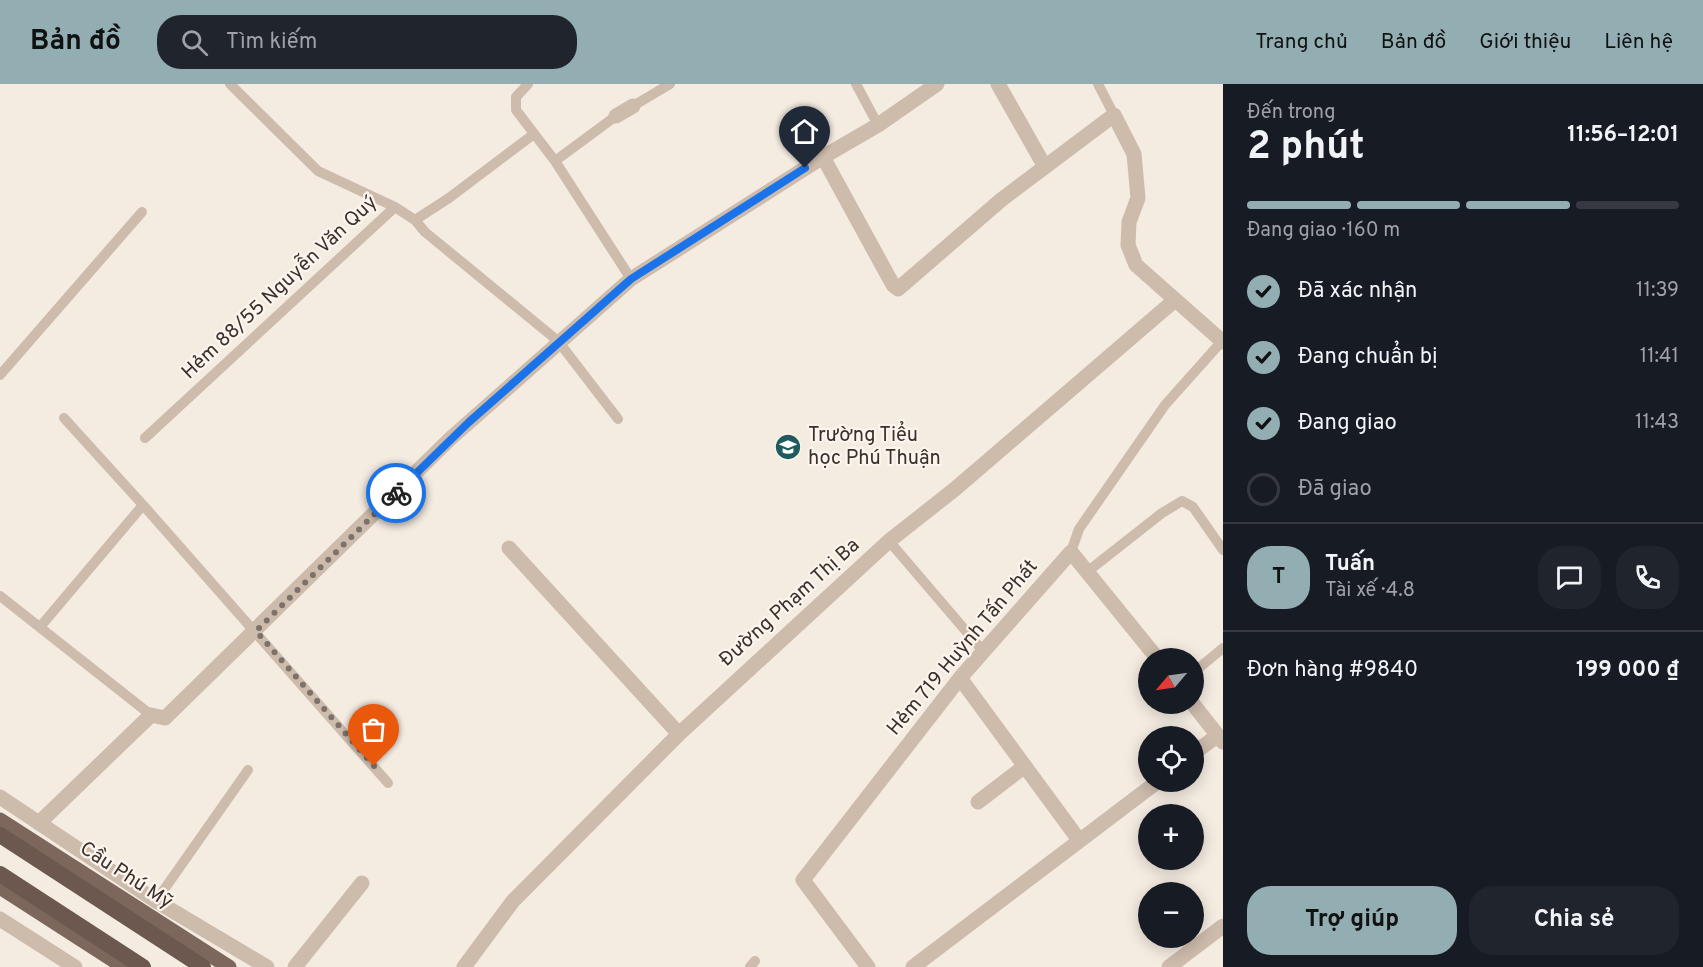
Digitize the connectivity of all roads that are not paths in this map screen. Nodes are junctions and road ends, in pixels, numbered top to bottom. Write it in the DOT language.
graph roads {
  1 [pos="230,84"];
  2 [pos="528,84"];
  3 [pos="670,84"];
  4 [pos="856,84"];
  5 [pos="937,84"];
  6 [pos="998,84"];
  7 [pos="1098,84"];
  8 [pos="633,106"];
  9 [pos="1114,115"];
  10 [pos="616,116"];
  11 [pos="878,125"];
  12 [pos="534,134"];
  13 [pos="822,157"];
  14 [pos="555,161"];
  15 [pos="1045,167"];
  16 [pos="395,207"];
  17 [pos="142,212"];
  18 [pos="415,220"];
  19 [pos="631,279"];
  20 [pos="1175,300"];
  21 [pos="558,341"];
  22 [pos="1222,342"];
  23 [pos="0,375"];
  24 [pos="64,418"];
  25 [pos="618,419"];
  26 [pos="145,438"];
  27 [pos="143,505"];
  28 [pos="889,541"];
  29 [pos="509,548"];
  30 [pos="1223,550"];
  31 [pos="1071,552"];
  32 [pos="1088,572"];
  33 [pos="0,596"];
  34 [pos="40,627"];
  35 [pos="256,631"];
  36 [pos="1149,648"];
  37 [pos="1223,648"];
  38 [pos="983,651"];
  39 [pos="1204,664"];
  40 [pos="960,678"];
  41 [pos="1201,714"];
  42 [pos="151,715"];
  43 [pos="678,734"];
  44 [pos="1220,739"];
  45 [pos="1204,748"];
  46 [pos="1025,766"];
  47 [pos="248,770"];
  48 [pos="388,783"];
  49 [pos="1144,792"];
  50 [pos="0,797"];
  51 [pos="978,802"];
  52 [pos="0,820"];
  53 [pos="39,823"];
  54 [pos="0,835"];
  55 [pos="1079,840"];
  56 [pos="0,874"];
  57 [pos="362,883"];
  58 [pos="0,887"];
  59 [pos="156,901"];
  60 [pos="0,919"];
  61 [pos="1223,926"];
  62 [pos="75,967"];
  63 [pos="124,967"];
  64 [pos="143,967"];
  65 [pos="203,967"];
  66 [pos="229,967"];
  67 [pos="267,967"];
  68 [pos="295,967"];
  69 [pos="464,967"];
  70 [pos="868,967"];
  71 [pos="913,967"];
  72 [pos="1169,967"];
  1 -- 16 [label="lane, Hẻm 88/55 Nguyễn Văn Quý"];
  2 -- 12 [label="lane"];
  3 -- 8 [label="lane"];
  4 -- 11 [label="lane"];
  5 -- 11 [label="street"];
  6 -- 15 [label="street"];
  7 -- 9 [label="lane"];
  8 -- 10 [label="street"];
  9 -- 15 [label="street"];
  9 -- 20 [label="street"];
  10 -- 14 [label="lane"];
  11 -- 13 [label="street"];
  12 -- 14 [label="lane"];
  12 -- 18 [label="lane"];
  13 -- 15 [label="street"];
  13 -- 19 [label="street"];
  14 -- 19 [label="lane"];
  16 -- 18 [label="lane"];
  16 -- 26 [label="lane, Hẻm 88/55 Nguyễn Văn Quý"];
  17 -- 23 [label="lane"];
  18 -- 21 [label="lane"];
  19 -- 21 [label="street"];
  20 -- 22 [label="street"];
  20 -- 28 [label="street, Đường Phạm Thị Ba"];
  21 -- 25 [label="lane"];
  21 -- 35 [label="street"];
  22 -- 31 [label="lane"];
  24 -- 27 [label="lane"];
  27 -- 34 [label="lane"];
  27 -- 35 [label="lane"];
  28 -- 38 [label="lane"];
  28 -- 43 [label="street, Đường Phạm Thị Ba"];
  29 -- 43 [label="street"];
  30 -- 32 [label="lane"];
  31 -- 32 [label="street"];
  31 -- 38 [label="street, Hẻm 719 Huỳnh Tấn Phát"];
  32 -- 36 [label="street"];
  33 -- 34 [label="lane"];
  34 -- 42 [label="lane"];
  35 -- 42 [label="street"];
  35 -- 48 [label="lane"];
  37 -- 39 [label="lane"];
  38 -- 40 [label="street, Hẻm 719 Huỳnh Tấn Phát"];
  40 -- 46 [label="street"];
  40 -- 70 [label="street, Hẻm 719 Huỳnh Tấn Phát"];
  41 -- 44 [label="street"];
  42 -- 53 [label="street"];
  43 -- 69 [label="street, Đường Phạm Thị Ba"];
  44 -- 45 [label="street"];
  46 -- 51 [label="street"];
  46 -- 55 [label="street"];
  47 -- 59 [label="lane"];
  49 -- 55 [label="street"];
  50 -- 53 [label="street"];
  52 -- 66 [label="main road, Cầu Phú Mỹ"];
  53 -- 59 [label="street"];
  54 -- 65 [label="highway, Cầu Phú Mỹ"];
  55 -- 71 [label="street"];
  56 -- 64 [label="highway"];
  57 -- 68 [label="street"];
  58 -- 63 [label="main road"];
  59 -- 67 [label="street"];
  60 -- 62 [label="street"];
  61 -- 72 [label="street"];
}
